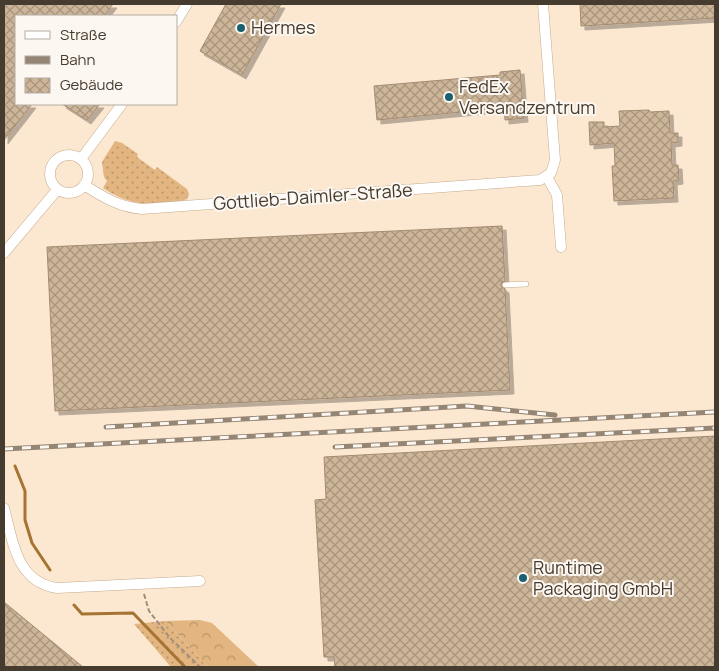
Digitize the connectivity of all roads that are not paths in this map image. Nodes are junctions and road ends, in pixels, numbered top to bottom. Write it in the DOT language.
graph roads {
  1 [pos="187,4"];
  2 [pos="543,4"];
  3 [pos="178,19"];
  4 [pos="121,105"];
  5 [pos="80,159"];
  6 [pos="547,177"];
  7 [pos="84,186"];
  8 [pos="57,190"];
  9 [pos="561,247"];
  10 [pos="4,253"];
  11 [pos="526,284"];
  12 [pos="505,285"];
  13 [pos="4,508"];
  14 [pos="200,580"];
  1 -- 3 [label="street"];
  2 -- 6 [label="street"];
  4 -- 5 [label="street"];
  5 -- 7 [label="street"];
  5 -- 8 [label="street"];
  6 -- 7 [label="street, Gottlieb-Daimler-Straße"];
  6 -- 9 [label="street"];
  7 -- 8 [label="street"];
  8 -- 10 [label="street"];
  11 -- 12 [label="lane"];
  13 -- 14 [label="street"];
}
